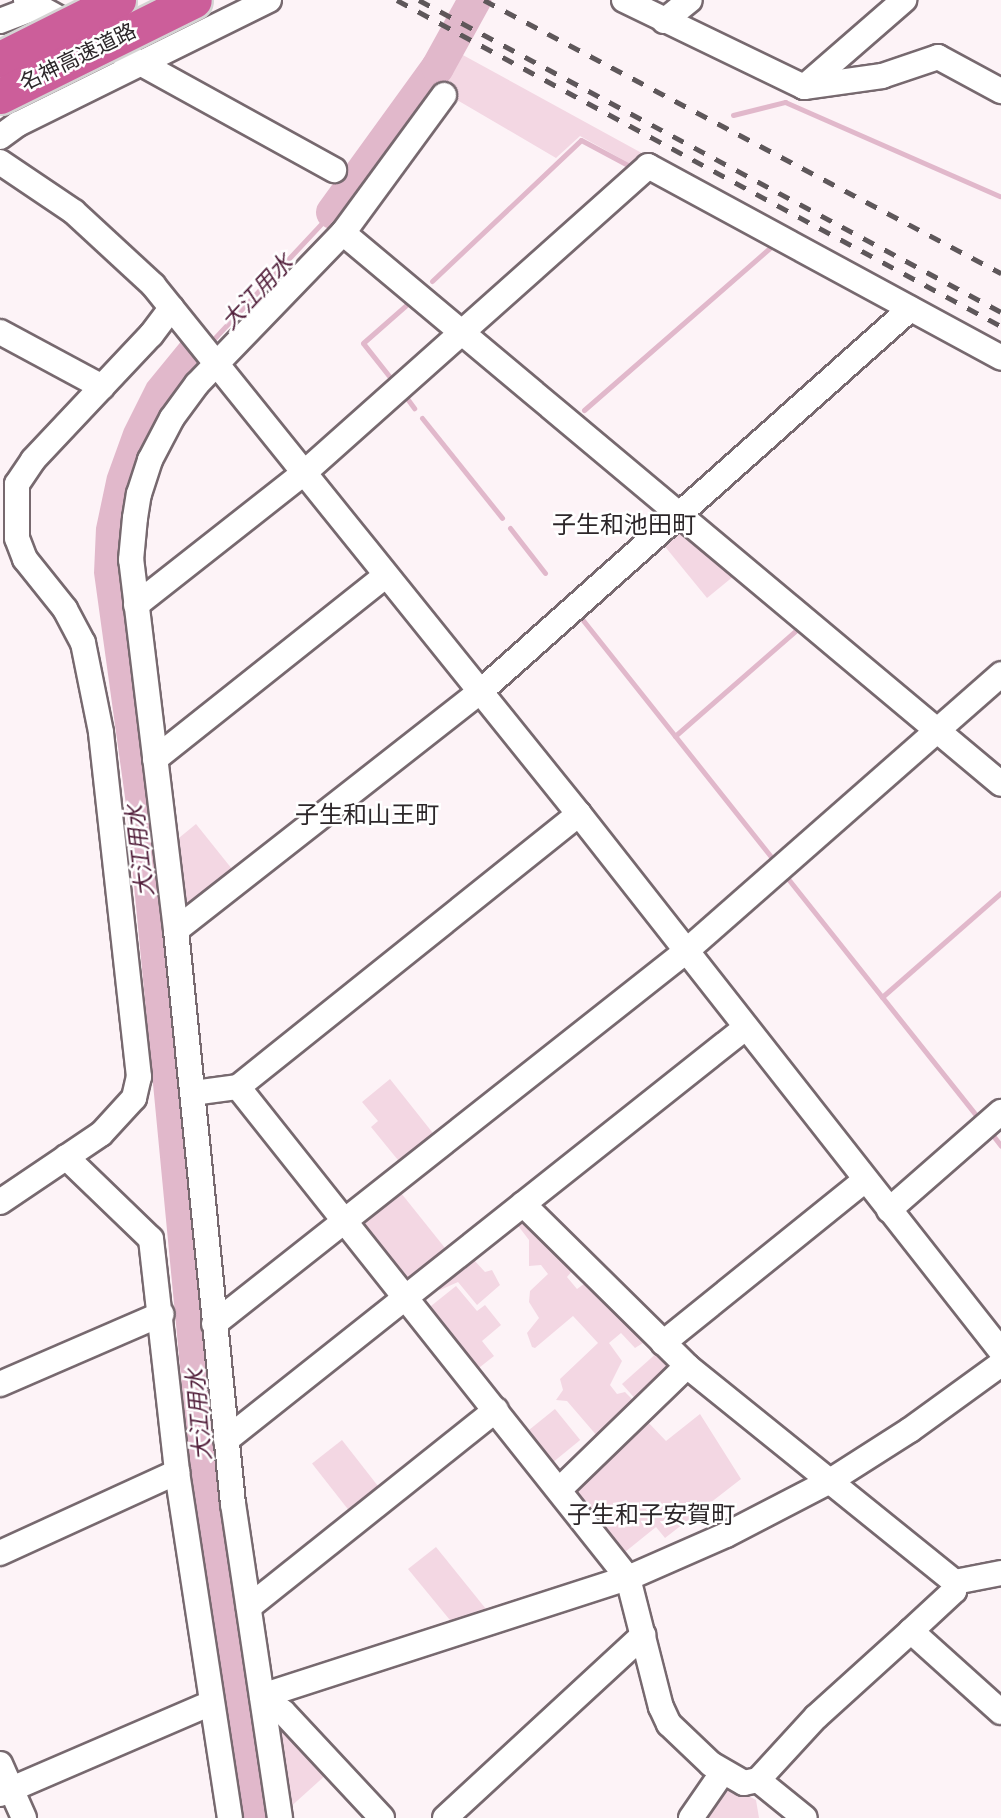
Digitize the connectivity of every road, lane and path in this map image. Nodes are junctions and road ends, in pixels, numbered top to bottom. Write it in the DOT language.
graph roads {
  1 [pos="118,0"];
  2 [pos="194,0"];
  3 [pos="269,0"];
  4 [pos="624,0"];
  5 [pos="690,0"];
  6 [pos="904,0"];
  7 [pos="33,3"];
  8 [pos="0,21"];
  9 [pos="664,21"];
  10 [pos="0,59"];
  11 [pos="140,63"];
  12 [pos="804,87"];
  13 [pos="1001,91"];
  14 [pos="444,95"];
  15 [pos="0,96"];
  16 [pos="0,136"];
  17 [pos="0,162"];
  18 [pos="334,170"];
  19 [pos="343,233"];
  20 [pos="171,308"];
  21 [pos="911,309"];
  22 [pos="0,332"];
  23 [pos="462,332"];
  24 [pos="1001,358"];
  25 [pos="214,361"];
  26 [pos="102,387"];
  27 [pos="304,473"];
  28 [pos="679,513"];
  29 [pos="386,575"];
  30 [pos="136,605"];
  31 [pos="1001,674"];
  32 [pos="480,692"];
  33 [pos="938,729"];
  34 [pos="155,759"];
  35 [pos="1001,784"];
  36 [pos="579,814"];
  37 [pos="176,930"];
  38 [pos="685,952"];
  39 [pos="745,1028"];
  40 [pos="238,1087"];
  41 [pos="193,1093"];
  42 [pos="1001,1112"];
  43 [pos="66,1157"];
  44 [pos="865,1180"];
  45 [pos="0,1202"];
  46 [pos="523,1204"];
  47 [pos="889,1210"];
  48 [pos="345,1220"];
  49 [pos="406,1297"];
  50 [pos="162,1314"];
  51 [pos="214,1324"];
  52 [pos="663,1343"];
  53 [pos="1001,1351"];
  54 [pos="1001,1364"];
  55 [pos="687,1366"];
  56 [pos="0,1384"];
  57 [pos="496,1410"];
  58 [pos="226,1440"];
  59 [pos="177,1472"];
  60 [pos="830,1481"];
  61 [pos="559,1490"];
  62 [pos="0,1553"];
  63 [pos="1001,1573"];
  64 [pos="628,1578"];
  65 [pos="955,1582"];
  66 [pos="249,1607"];
  67 [pos="911,1631"];
  68 [pos="643,1635"];
  69 [pos="262,1696"];
  70 [pos="211,1703"];
  71 [pos="1001,1712"];
  72 [pos="0,1764"];
  73 [pos="722,1773"];
  74 [pos="758,1780"];
  75 [pos="6,1792"];
  76 [pos="24,1818"];
  77 [pos="230,1818"];
  78 [pos="280,1818"];
  79 [pos="382,1818"];
  80 [pos="445,1818"];
  81 [pos="691,1818"];
  82 [pos="805,1818"];
  1 -- 10 [label="highway, 名神高速道路, bridge"];
  2 -- 15 [label="highway, 名神高速道路, bridge"];
  3 -- 11 [label="street"];
  4 -- 9 [label="street"];
  5 -- 9 [label="street"];
  6 -- 12 [label="street"];
  7 -- 8 [label="street"];
  7 -- 11 [label="street"];
  9 -- 12 [label="street"];
  11 -- 16 [label="street"];
  11 -- 18 [label="street"];
  12 -- 13 [label="street"];
  14 -- 19 [label="street"];
  17 -- 20 [label="street"];
  19 -- 23 [label="street"];
  19 -- 25 [label="street"];
  20 -- 25 [label="street"];
  20 -- 26 [label="street"];
  21 -- 23 [label="street"];
  21 -- 24 [label="street"];
  21 -- 28 [label="street"];
  22 -- 26 [label="street"];
  23 -- 27 [label="street"];
  23 -- 28 [label="street"];
  25 -- 27 [label="street"];
  25 -- 30 [label="street"];
  26 -- 43 [label="street"];
  27 -- 29 [label="street"];
  27 -- 30 [label="street"];
  28 -- 32 [label="street"];
  28 -- 33 [label="street"];
  29 -- 32 [label="street"];
  29 -- 34 [label="street"];
  30 -- 34 [label="street"];
  31 -- 33 [label="street"];
  32 -- 36 [label="street"];
  32 -- 37 [label="street"];
  33 -- 35 [label="street"];
  33 -- 38 [label="street"];
  34 -- 37 [label="street"];
  36 -- 38 [label="street"];
  36 -- 40 [label="street"];
  37 -- 41 [label="street"];
  38 -- 39 [label="street"];
  38 -- 48 [label="street"];
  39 -- 44 [label="street"];
  39 -- 46 [label="street"];
  40 -- 41 [label="street"];
  40 -- 48 [label="street"];
  41 -- 51 [label="street"];
  42 -- 47 [label="street"];
  43 -- 45 [label="street"];
  43 -- 50 [label="street"];
  44 -- 47 [label="street"];
  44 -- 52 [label="street"];
  46 -- 49 [label="street"];
  46 -- 52 [label="street"];
  47 -- 53 [label="street"];
  48 -- 49 [label="street"];
  48 -- 51 [label="street"];
  49 -- 57 [label="street"];
  49 -- 58 [label="street"];
  50 -- 56 [label="street"];
  50 -- 59 [label="street"];
  51 -- 58 [label="street"];
  52 -- 55 [label="street"];
  54 -- 60 [label="street"];
  55 -- 60 [label="street"];
  55 -- 61 [label="street"];
  57 -- 61 [label="street"];
  57 -- 66 [label="street"];
  58 -- 66 [label="street"];
  59 -- 62 [label="street"];
  59 -- 70 [label="street"];
  60 -- 64 [label="street"];
  60 -- 65 [label="street"];
  61 -- 64 [label="street"];
  63 -- 65 [label="street"];
  64 -- 68 [label="street"];
  64 -- 69 [label="street"];
  65 -- 67 [label="street"];
  66 -- 69 [label="street"];
  67 -- 71 [label="street"];
  67 -- 74 [label="street"];
  68 -- 73 [label="street"];
  68 -- 80 [label="street"];
  69 -- 78 [label="street"];
  69 -- 79 [label="street"];
  70 -- 75 [label="street"];
  70 -- 77 [label="street"];
  72 -- 75 [label="street"];
  73 -- 74 [label="street"];
  73 -- 81 [label="street"];
  74 -- 82 [label="street"];
  75 -- 76 [label="street"];
}
